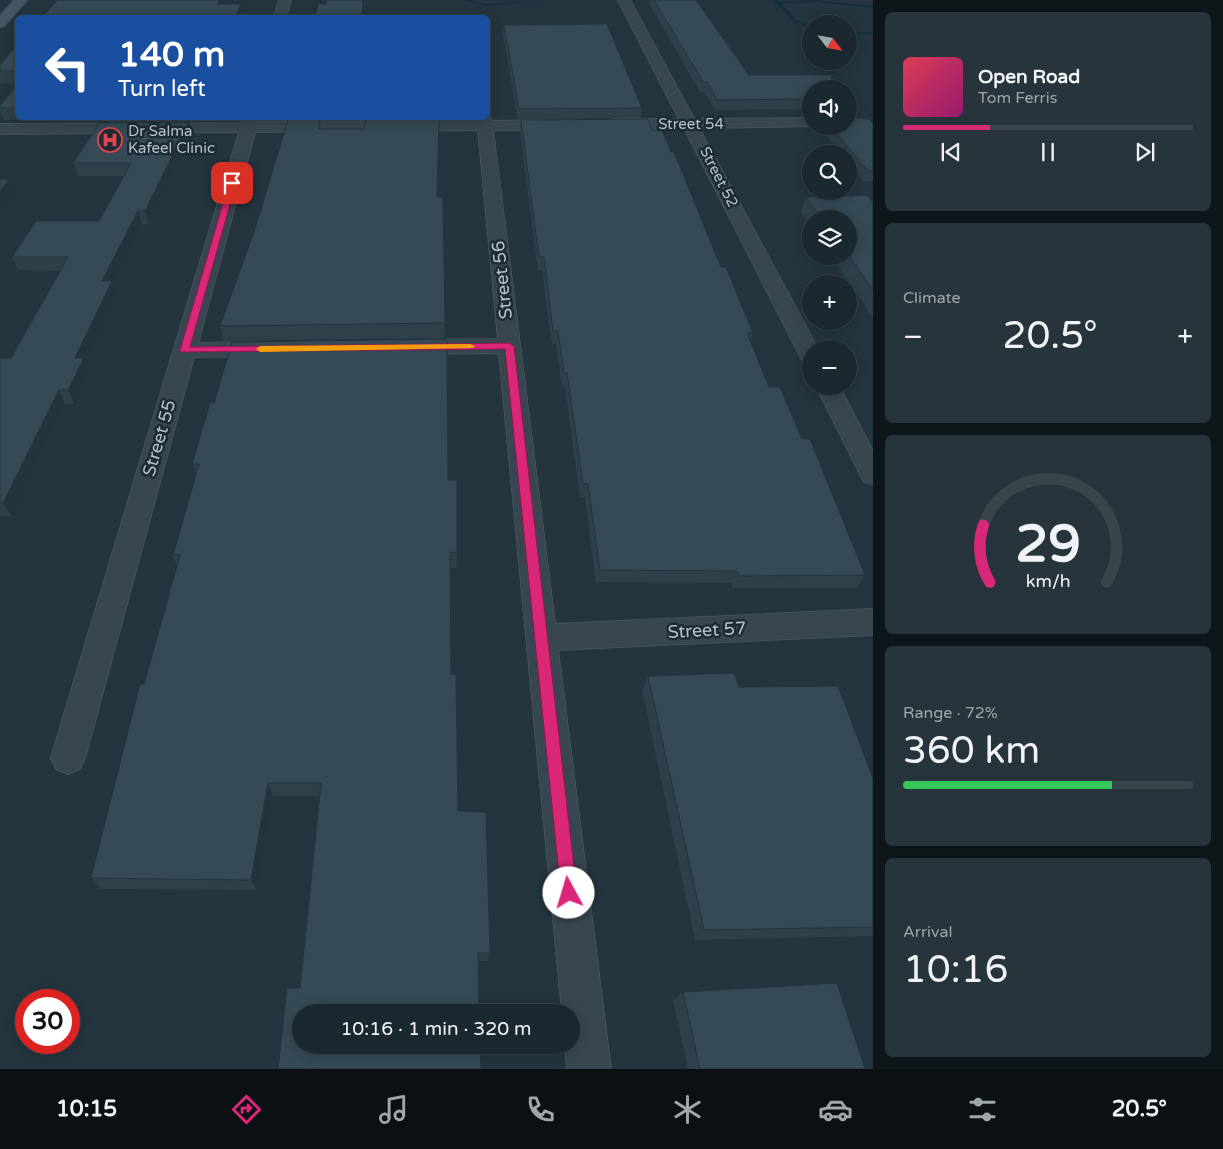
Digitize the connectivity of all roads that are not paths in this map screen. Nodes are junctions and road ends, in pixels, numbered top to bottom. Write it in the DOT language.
graph roads {
  1 [pos="21,0"];
  2 [pos="285,0"];
  3 [pos="624,0"];
  4 [pos="281,15"];
  5 [pos="0,22"];
  6 [pos="484,121"];
  7 [pos="250,122"];
  8 [pos="802,123"];
  9 [pos="593,124"];
  10 [pos="691,124"];
  11 [pos="573,125"];
  12 [pos="0,129"];
  13 [pos="803,340"];
  14 [pos="509,346"];
  15 [pos="391,347"];
  16 [pos="293,348"];
  17 [pos="185,350"];
  18 [pos="832,395"];
  19 [pos="873,475"];
  20 [pos="873,622"];
  21 [pos="541,638"];
  22 [pos="68,758"];
  23 [pos="588,1069"];
  1 -- 5 [label="main road"];
  2 -- 4 [label="street"];
  3 -- 10 [label="street, Street 52"];
  6 -- 7 [label="street"];
  6 -- 11 [label="street"];
  6 -- 14 [label="street, Street 56"];
  7 -- 12 [label="street"];
  7 -- 17 [label="street, Street 55"];
  8 -- 10 [label="street, Street 54"];
  9 -- 10 [label="street, Street 54"];
  10 -- 13 [label="street, Street 52"];
  14 -- 15 [label="street"];
  14 -- 21 [label="street, Street 56"];
  16 -- 17 [label="street"];
  17 -- 22 [label="street, Street 55"];
  18 -- 19 [label="street"];
  20 -- 21 [label="street, Street 57"];
  21 -- 23 [label="street, Street 56"];
}
